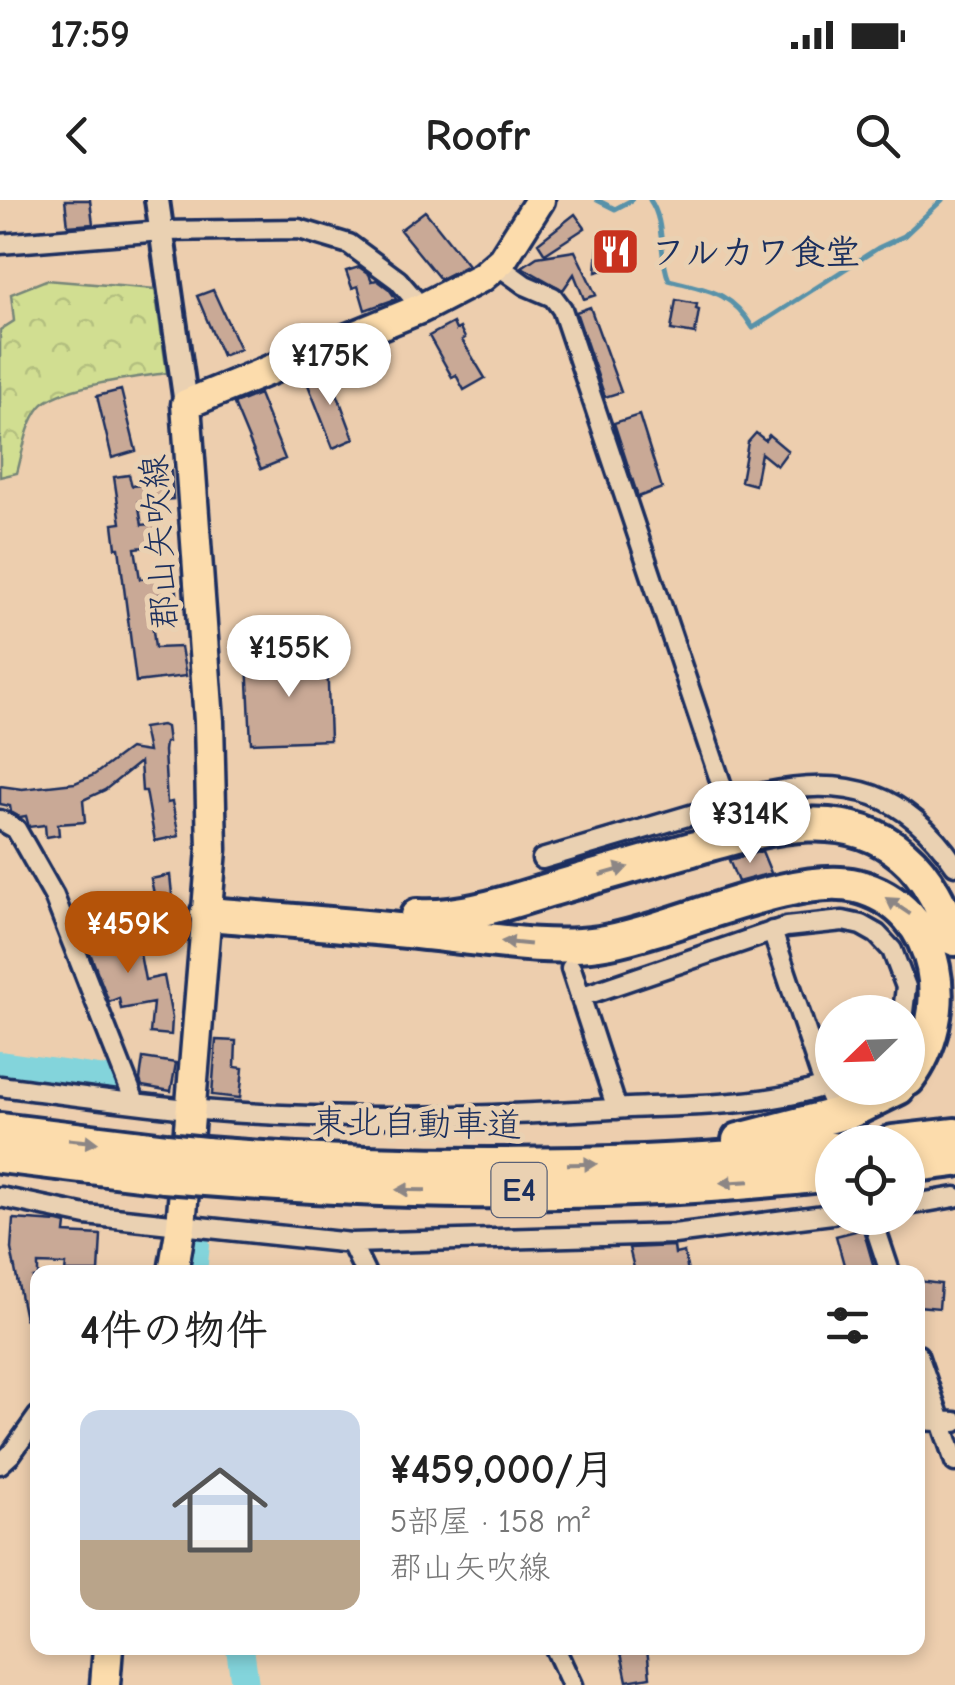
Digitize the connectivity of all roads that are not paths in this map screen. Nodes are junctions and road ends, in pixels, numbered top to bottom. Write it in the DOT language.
graph roads {
  1 [pos="158,200"];
  2 [pos="540,200"];
  3 [pos="162,231"];
  4 [pos="0,244"];
  5 [pos="496,264"];
  6 [pos="422,308"];
  7 [pos="186,404"];
  8 [pos="728,804"];
  9 [pos="0,820"];
  10 [pos="542,859"];
  11 [pos="955,865"];
  12 [pos="208,907"];
  13 [pos="772,932"];
  14 [pos="943,950"];
  15 [pos="571,968"];
  16 [pos="903,972"];
  17 [pos="905,995"];
  18 [pos="580,996"];
  19 [pos="815,1058"];
  20 [pos="925,1059"];
  21 [pos="0,1086"];
  22 [pos="815,1087"];
  23 [pos="134,1102"];
  24 [pos="867,1105"];
  25 [pos="190,1109"];
  26 [pos="617,1109"];
  27 [pos="0,1130"];
  28 [pos="955,1135"];
  29 [pos="925,1138"];
  30 [pos="815,1149"];
  31 [pos="0,1156"];
  32 [pos="955,1160"];
  33 [pos="165,1162"];
  34 [pos="658,1162"];
  35 [pos="925,1164"];
  36 [pos="205,1166"];
  37 [pos="815,1175"];
  38 [pos="0,1197"];
  39 [pos="955,1198"];
  40 [pos="925,1202"];
  41 [pos="815,1216"];
  42 [pos="181,1226"];
  43 [pos="878,1235"];
  44 [pos="351,1242"];
  45 [pos="170,1265"];
  46 [pos="362,1265"];
  47 [pos="888,1265"];
  48 [pos="925,1371"];
  49 [pos="947,1422"];
  50 [pos="30,1427"];
  51 [pos="955,1462"];
  52 [pos="0,1464"];
  53 [pos="107,1655"];
  54 [pos="558,1655"];
  55 [pos="105,1685"];
  56 [pos="572,1685"];
  1 -- 3 [label="street"];
  2 -- 5 [label="main road, 郡山矢吹線"];
  3 -- 4 [label="street"];
  3 -- 6 [label="street"];
  3 -- 7 [label="street"];
  5 -- 6 [label="main road, 郡山矢吹線"];
  5 -- 8 [label="street"];
  6 -- 7 [label="main road, 郡山矢吹線"];
  7 -- 12 [label="main road, 郡山矢吹線"];
  8 -- 10 [label="street"];
  8 -- 11 [label="street"];
  9 -- 23 [label="street"];
  12 -- 14 [label="highway, one-way"];
  20 -- 12 [label="highway, one-way"];
  12 -- 25 [label="main road, 郡山矢吹線"];
  13 -- 16 [label="street"];
  13 -- 18 [label="street"];
  13 -- 19 [label="street"];
  14 -- 16 [label="street"];
  15 -- 18 [label="street"];
  16 -- 17 [label="street"];
  18 -- 26 [label="street"];
  21 -- 23 [label="street"];
  22 -- 26 [label="street"];
  23 -- 25 [label="street"];
  24 -- 34 [label="highway"];
  25 -- 26 [label="street"];
  25 -- 42 [label="main road, 郡山矢吹線"];
  27 -- 33 [label="highway, 東北自動車道 / E4, one-way"];
  28 -- 29 [label="highway"];
  30 -- 34 [label="highway, 東北自動車道 / E4"];
  31 -- 33 [label="highway, 東北自動車道 / E4"];
  32 -- 35 [label="highway"];
  33 -- 36 [label="highway, 東北自動車道 / E4, bridge"];
  36 -- 34 [label="highway, 東北自動車道 / E4, one-way"];
  37 -- 36 [label="highway, 東北自動車道 / E4, one-way"];
  38 -- 42 [label="street"];
  39 -- 40 [label="street"];
  41 -- 44 [label="street"];
  42 -- 44 [label="street"];
  42 -- 45 [label="main road, 郡山矢吹線"];
  43 -- 47 [label="street"];
  44 -- 46 [label="street"];
  48 -- 49 [label="street"];
  49 -- 51 [label="street"];
  50 -- 52 [label="street"];
  53 -- 55 [label="main road"];
  54 -- 56 [label="street"];
}
